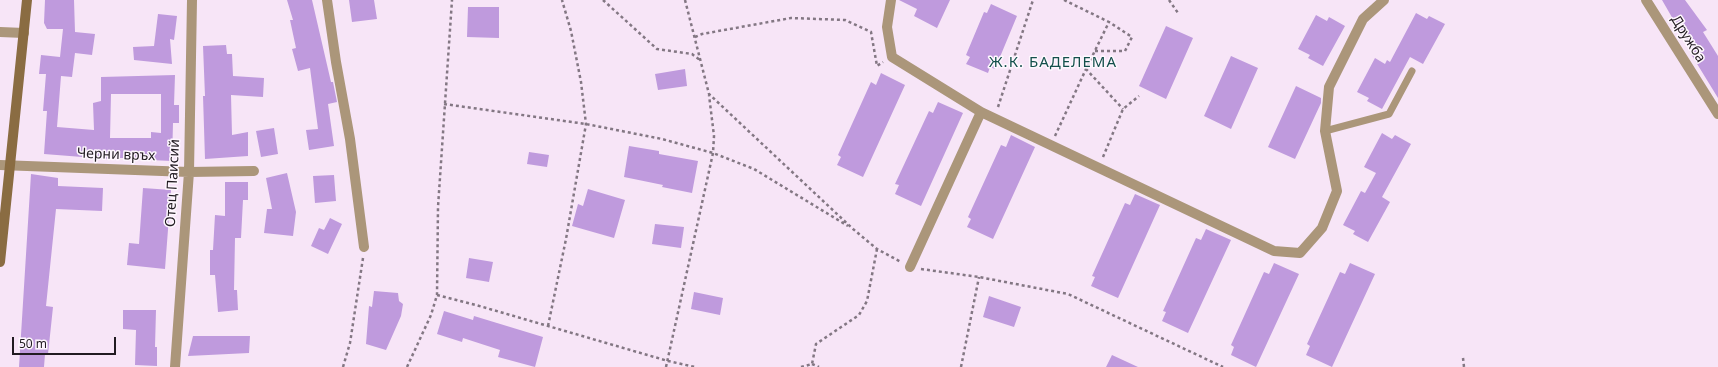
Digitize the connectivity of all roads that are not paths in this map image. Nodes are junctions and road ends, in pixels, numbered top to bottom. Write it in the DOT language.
graph roads {
  1 [pos="27,0"];
  2 [pos="192,0"];
  3 [pos="326,0"];
  4 [pos="891,0"];
  5 [pos="1384,0"];
  6 [pos="1646,0"];
  7 [pos="0,32"];
  8 [pos="24,34"];
  9 [pos="1412,72"];
  10 [pos="1718,94"];
  11 [pos="1709,100"];
  12 [pos="981,112"];
  13 [pos="1718,114"];
  14 [pos="1325,131"];
  15 [pos="0,165"];
  16 [pos="11,165"];
  17 [pos="254,171"];
  18 [pos="189,172"];
  19 [pos="364,247"];
  20 [pos="0,262"];
  21 [pos="910,267"];
  22 [pos="174,367"];
  1 -- 8 [label="main road"];
  2 -- 18 [label="street, Отец Паисий"];
  3 -- 19 [label="street"];
  4 -- 12 [label="street"];
  5 -- 14 [label="street"];
  6 -- 11 [label="street, Дружба"];
  7 -- 8 [label="street"];
  8 -- 16 [label="main road"];
  9 -- 14 [label="lane"];
  10 -- 11 [label="street"];
  11 -- 13 [label="street, Дружба"];
  12 -- 14 [label="street"];
  12 -- 21 [label="street"];
  15 -- 16 [label="street, Черни връх"];
  16 -- 18 [label="street, Черни връх"];
  16 -- 20 [label="main road"];
  17 -- 18 [label="street, Черни връх"];
  18 -- 22 [label="street, Отец Паисий"];
}
